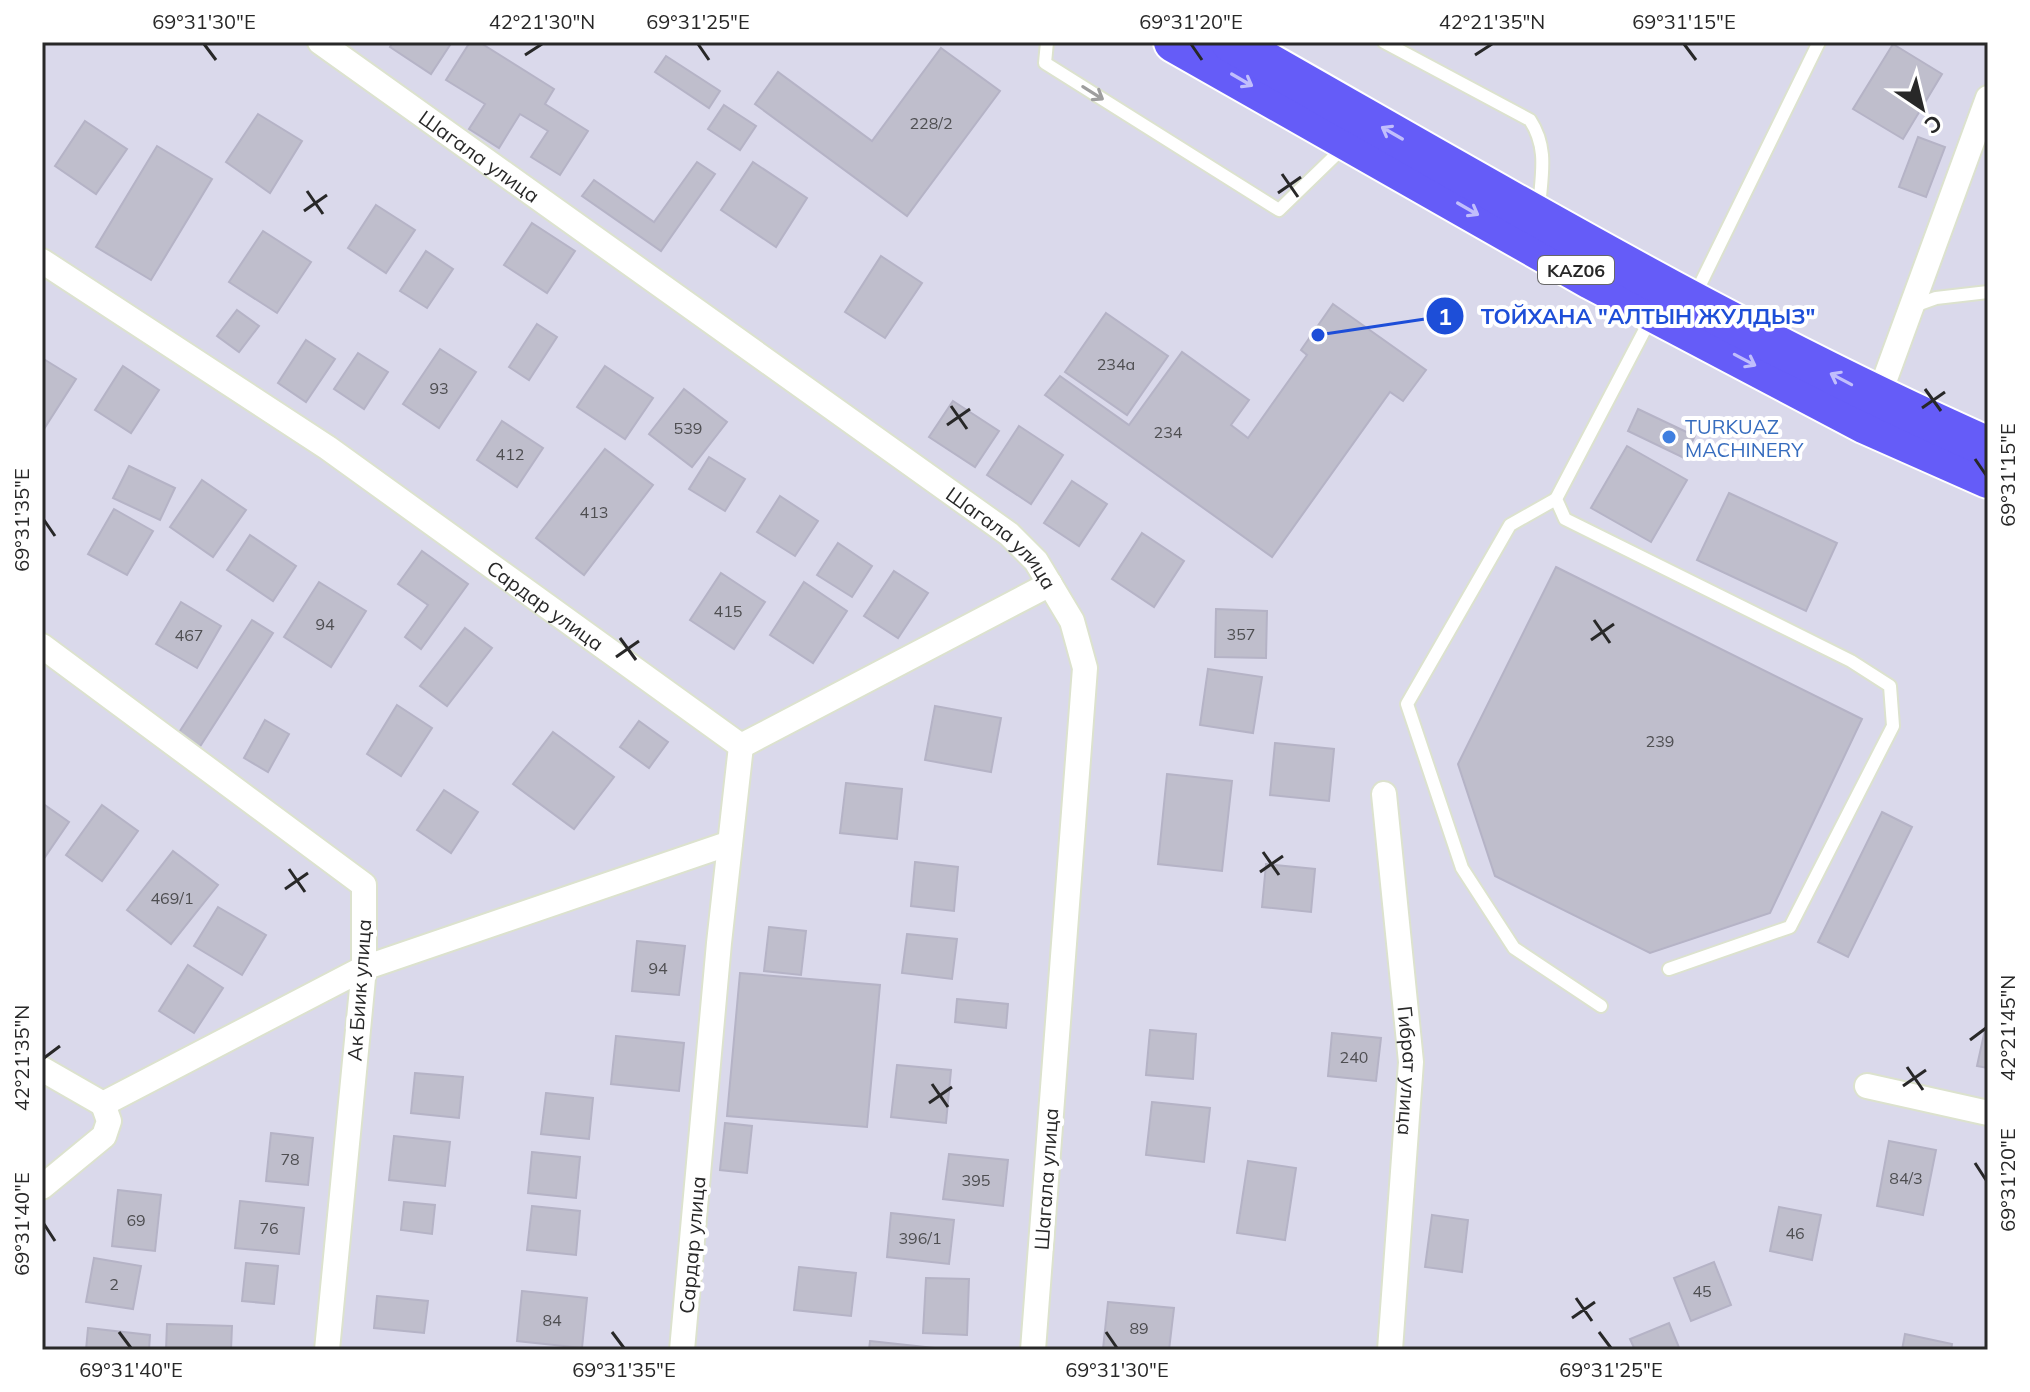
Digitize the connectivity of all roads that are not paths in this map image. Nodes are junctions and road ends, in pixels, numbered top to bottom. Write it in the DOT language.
graph roads {
  1 [pos="320,42"];
  2 [pos="1047,42"];
  3 [pos="1174,42"];
  4 [pos="1231,42"];
  5 [pos="1384,42"];
  6 [pos="1819,42"];
  7 [pos="1988,98"];
  8 [pos="1349,141"];
  9 [pos="1539,217"];
  10 [pos="42,261"];
  11 [pos="1988,292"];
  12 [pos="1692,300"];
  13 [pos="1911,307"];
  14 [pos="1655,312"];
  15 [pos="1878,398"];
  16 [pos="1988,447"];
  17 [pos="1988,478"];
  18 [pos="1556,499"];
  19 [pos="1050,584"];
  20 [pos="42,646"];
  21 [pos="741,746"];
  22 [pos="1384,794"];
  23 [pos="730,843"];
  24 [pos="364,968"];
  25 [pos="1669,969"];
  26 [pos="1601,1006"];
  27 [pos="42,1069"];
  28 [pos="1867,1086"];
  29 [pos="103,1104"];
  30 [pos="1988,1113"];
  31 [pos="42,1187"];
  32 [pos="327,1350"];
  33 [pos="682,1350"];
  34 [pos="1033,1350"];
  35 [pos="1390,1350"];
  1 -- 19 [label="street, Шагала улица"];
  2 -- 8 [label="lane, one-way"];
  3 -- 8 [label="highway, KАZ06, one-way"];
  9 -- 4 [label="highway, KАZ06, one-way"];
  5 -- 9 [label="lane"];
  6 -- 12 [label="lane"];
  7 -- 13 [label="street"];
  8 -- 14 [label="highway, KАZ06, one-way"];
  9 -- 12 [label="highway, KАZ06"];
  10 -- 21 [label="street, Сардар улица"];
  11 -- 13 [label="lane"];
  15 -- 12 [label="highway, KАZ06, one-way"];
  13 -- 15 [label="street"];
  14 -- 17 [label="highway, KАZ06, one-way"];
  14 -- 18 [label="lane"];
  15 -- 16 [label="highway, KАZ06"];
  18 -- 25 [label="lane"];
  18 -- 26 [label="lane"];
  19 -- 21 [label="street"];
  19 -- 34 [label="street, Шагала улица"];
  20 -- 24 [label="street, Ак Биик улица"];
  21 -- 23 [label="street, Сардар улица"];
  22 -- 35 [label="street, Гибрат улица"];
  23 -- 24 [label="street"];
  23 -- 33 [label="street, Сардар улица"];
  24 -- 29 [label="street"];
  24 -- 32 [label="street, Ак Биик улица"];
  27 -- 29 [label="street"];
  28 -- 30 [label="street"];
  29 -- 31 [label="street"];
}
